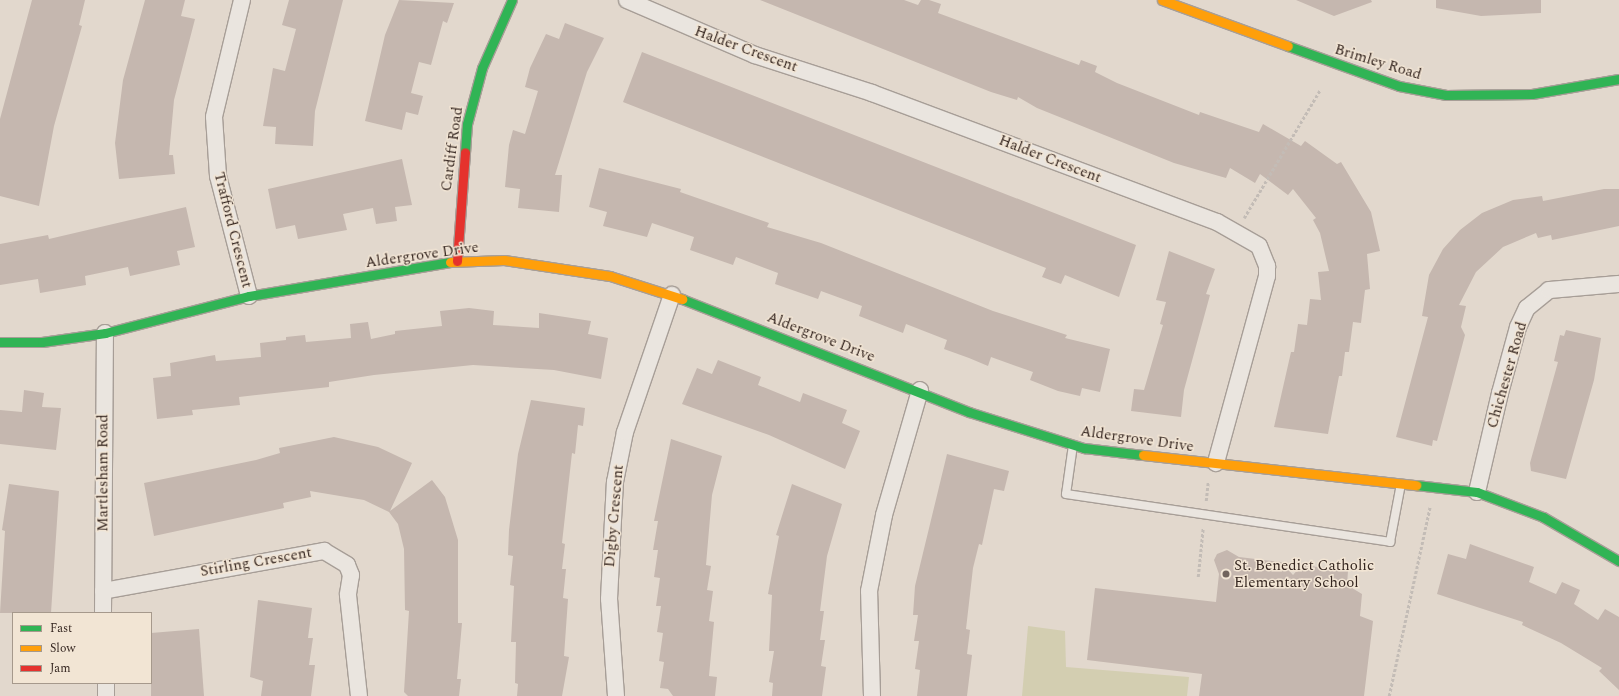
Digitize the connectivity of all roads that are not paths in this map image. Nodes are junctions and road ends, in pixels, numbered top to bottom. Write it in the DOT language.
graph roads {
  1 [pos="242,0"];
  2 [pos="512,0"];
  3 [pos="627,0"];
  4 [pos="1162,0"];
  5 [pos="1619,79"];
  6 [pos="457,261"];
  7 [pos="1619,284"];
  8 [pos="249,296"];
  9 [pos="672,296"];
  10 [pos="104,333"];
  11 [pos="0,342"];
  12 [pos="920,390"];
  13 [pos="1074,444"];
  14 [pos="1216,463"];
  15 [pos="1401,482"];
  16 [pos="1477,492"];
  17 [pos="1619,560"];
  18 [pos="103,591"];
  19 [pos="104,612"];
  20 [pos="106,684"];
  21 [pos="106,696"];
  22 [pos="359,696"];
  23 [pos="616,696"];
  24 [pos="872,696"];
  1 -- 8 [label="street, Trafford Crescent"];
  2 -- 6 [label="street, Cardiff Road"];
  3 -- 14 [label="street, Halder Crescent"];
  4 -- 5 [label="street, Brimley Road"];
  6 -- 8 [label="street, Aldergrove Drive"];
  6 -- 9 [label="street, Aldergrove Drive"];
  7 -- 16 [label="street, Chichester Road"];
  8 -- 10 [label="street, Aldergrove Drive"];
  9 -- 12 [label="street, Aldergrove Drive"];
  9 -- 23 [label="street, Digby Crescent"];
  10 -- 11 [label="street, Aldergrove Drive"];
  10 -- 18 [label="street, Martlesham Road"];
  12 -- 13 [label="street, Aldergrove Drive"];
  12 -- 24 [label="street"];
  13 -- 14 [label="street, Aldergrove Drive"];
  13 -- 15 [label="lane"];
  14 -- 15 [label="street, Aldergrove Drive"];
  15 -- 16 [label="street, Aldergrove Drive"];
  16 -- 17 [label="street, Aldergrove Drive"];
  18 -- 19 [label="street, Martlesham Road"];
  18 -- 22 [label="street, Stirling Crescent"];
  20 -- 21 [label="street"];
}
